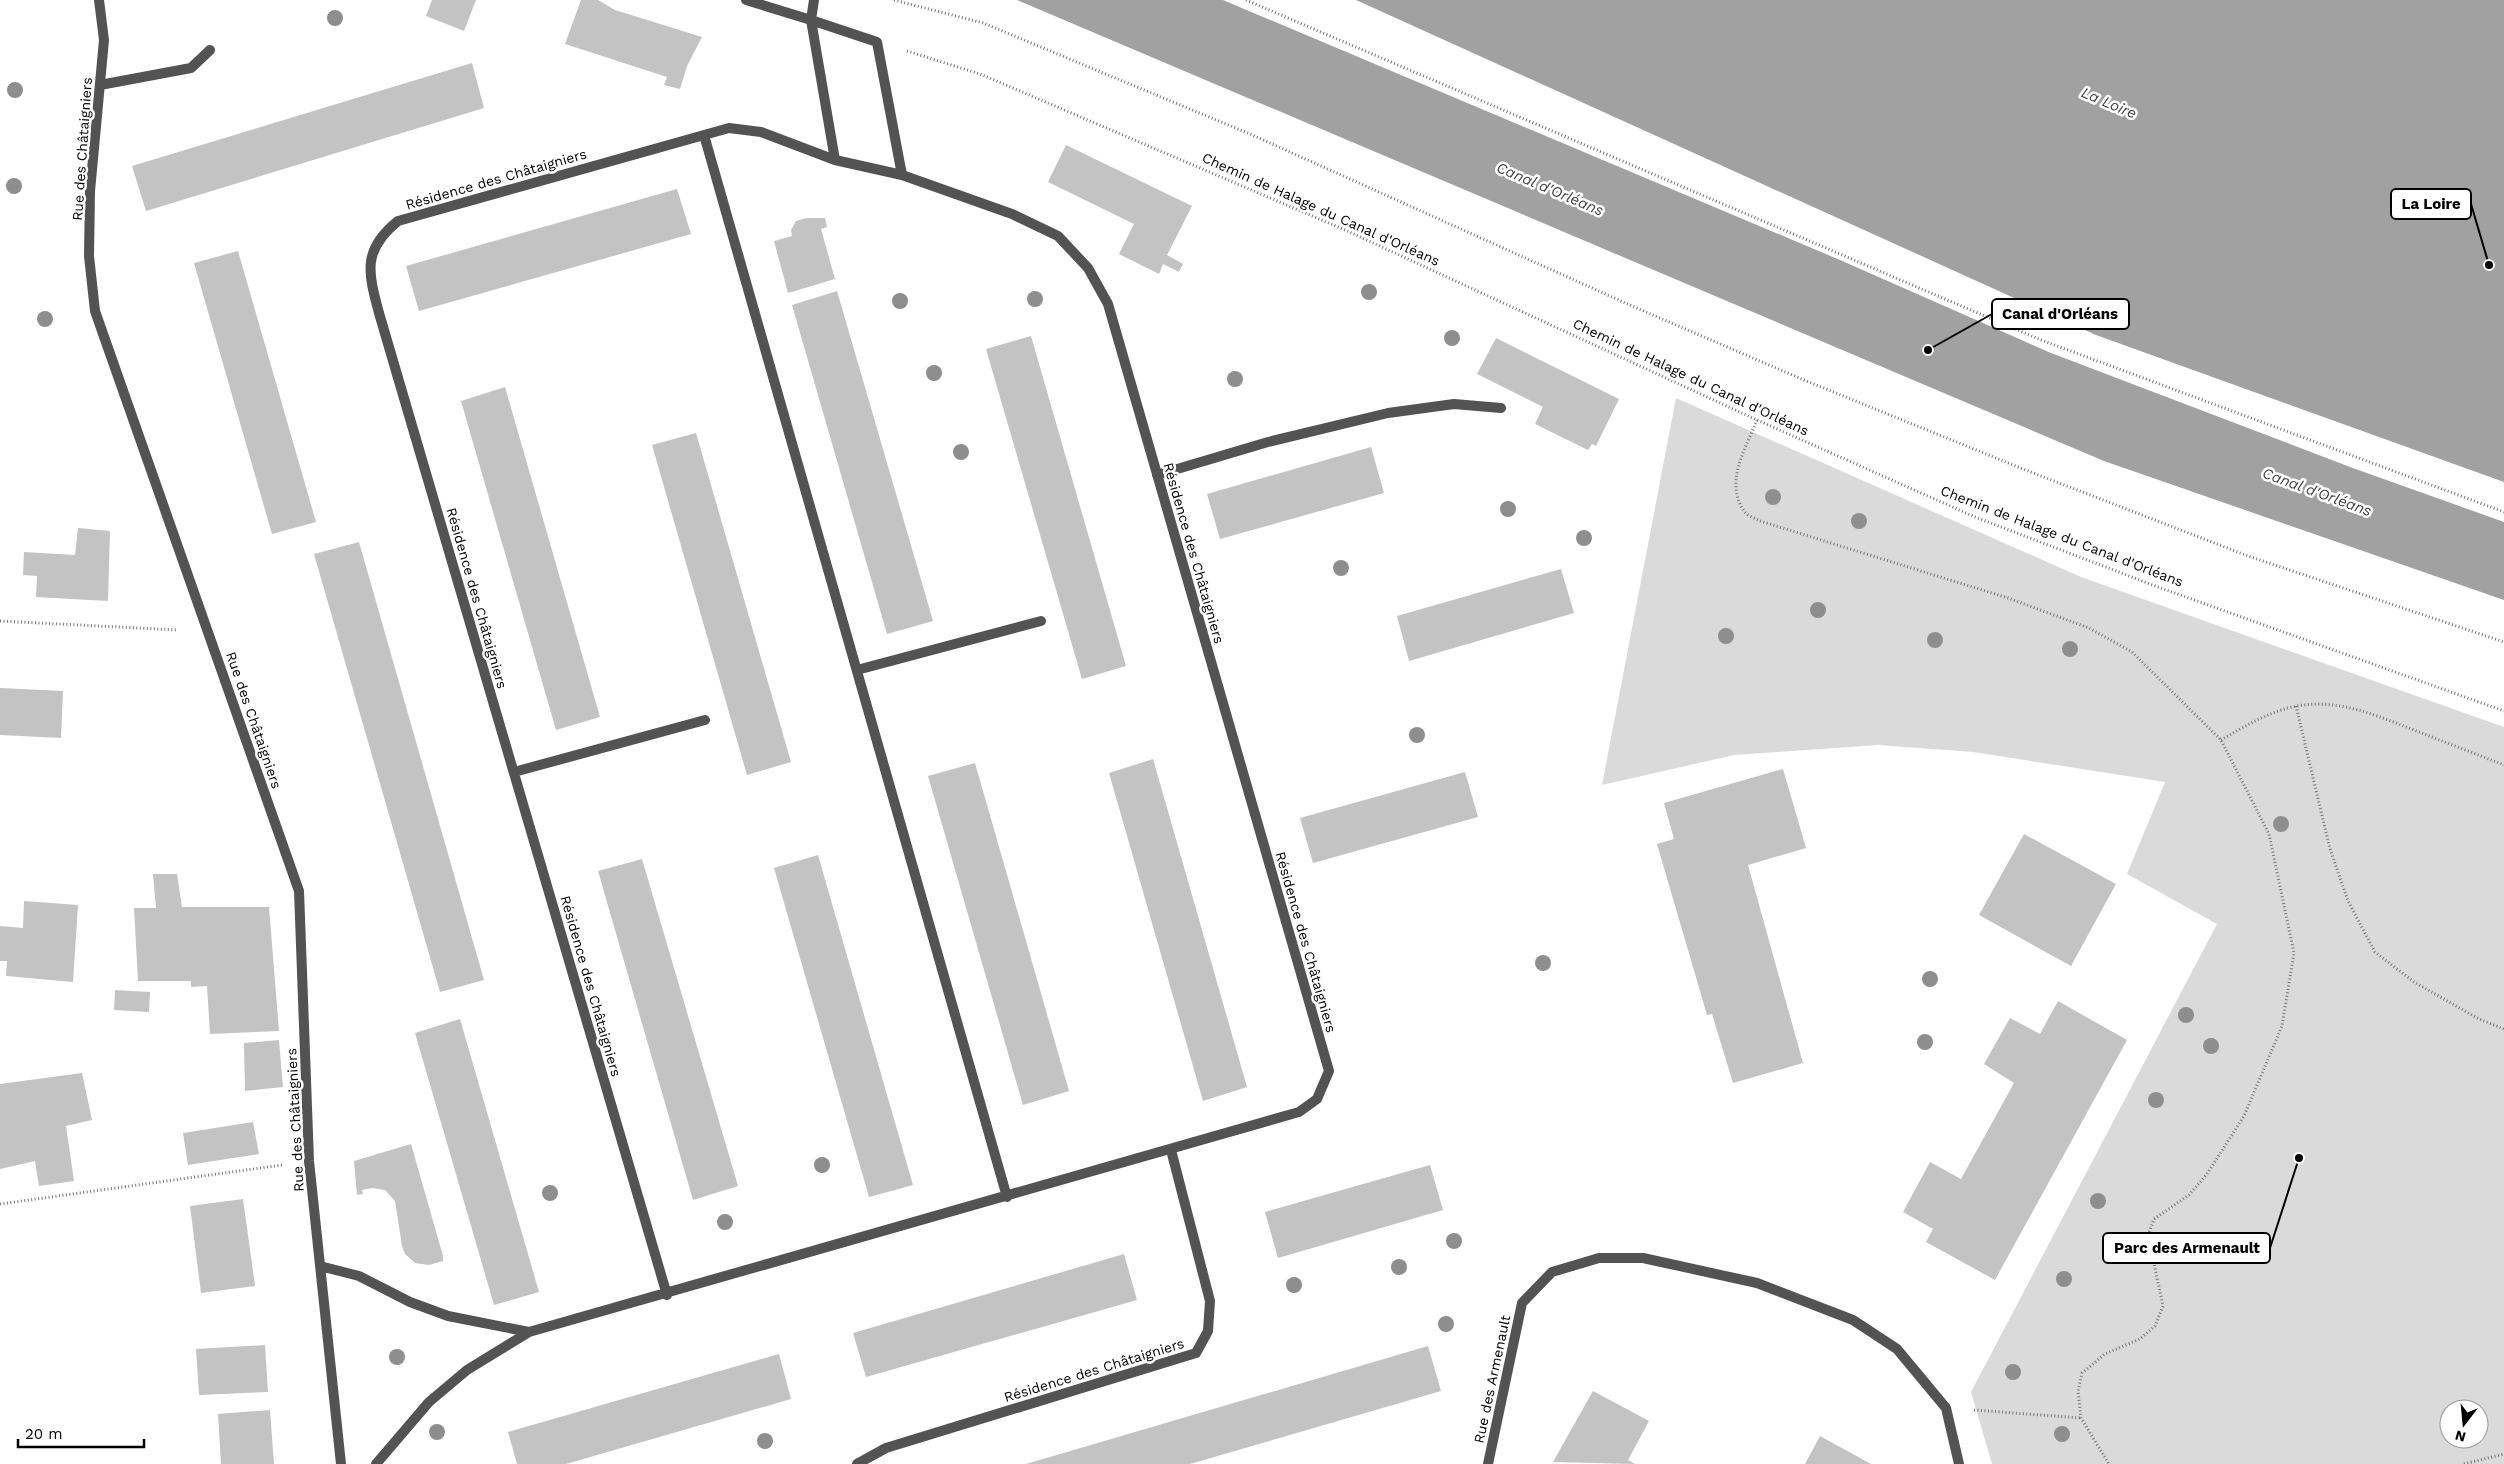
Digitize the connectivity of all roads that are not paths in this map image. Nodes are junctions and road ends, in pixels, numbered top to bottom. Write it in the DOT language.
graph roads {
  1 [pos="99,0"];
  2 [pos="746,0"];
  3 [pos="814,0"];
  4 [pos="811,20"];
  5 [pos="210,50"];
  6 [pos="100,85"];
  7 [pos="704,135"];
  8 [pos="835,160"];
  9 [pos="902,176"];
  10 [pos="1501,408"];
  11 [pos="1157,475"];
  12 [pos="1041,621"];
  13 [pos="857,670"];
  14 [pos="705,720"];
  15 [pos="514,772"];
  16 [pos="1171,1150"];
  17 [pos="1007,1197"];
  18 [pos="320,1266"];
  19 [pos="667,1295"];
  20 [pos="529,1332"];
  21 [pos="340,1464"];
  22 [pos="376,1464"];
  23 [pos="857,1464"];
  24 [pos="1488,1464"];
  25 [pos="1959,1464"];
  1 -- 6 [label="street, Rue des Châtaigniers"];
  2 -- 4 [label="street"];
  3 -- 4 [label="street"];
  4 -- 8 [label="street"];
  4 -- 9 [label="street"];
  5 -- 6 [label="street"];
  6 -- 18 [label="street, Rue des Châtaigniers"];
  7 -- 8 [label="street, Résidence des Châtaigniers"];
  7 -- 13 [label="street"];
  7 -- 15 [label="street, Résidence des Châtaigniers"];
  8 -- 9 [label="street, Résidence des Châtaigniers"];
  9 -- 11 [label="street, Résidence des Châtaigniers"];
  10 -- 11 [label="street"];
  11 -- 16 [label="street, Résidence des Châtaigniers"];
  12 -- 13 [label="street"];
  13 -- 17 [label="street"];
  14 -- 15 [label="street"];
  15 -- 19 [label="street, Résidence des Châtaigniers"];
  16 -- 17 [label="street, Résidence des Châtaigniers"];
  16 -- 23 [label="street, Résidence des Châtaigniers"];
  17 -- 19 [label="street, Résidence des Châtaigniers"];
  18 -- 20 [label="street"];
  18 -- 21 [label="street, Rue des Châtaigniers"];
  19 -- 20 [label="street, Résidence des Châtaigniers"];
  20 -- 22 [label="street, Résidence des Châtaigniers"];
  24 -- 25 [label="street, Rue des Armenault"];
}
